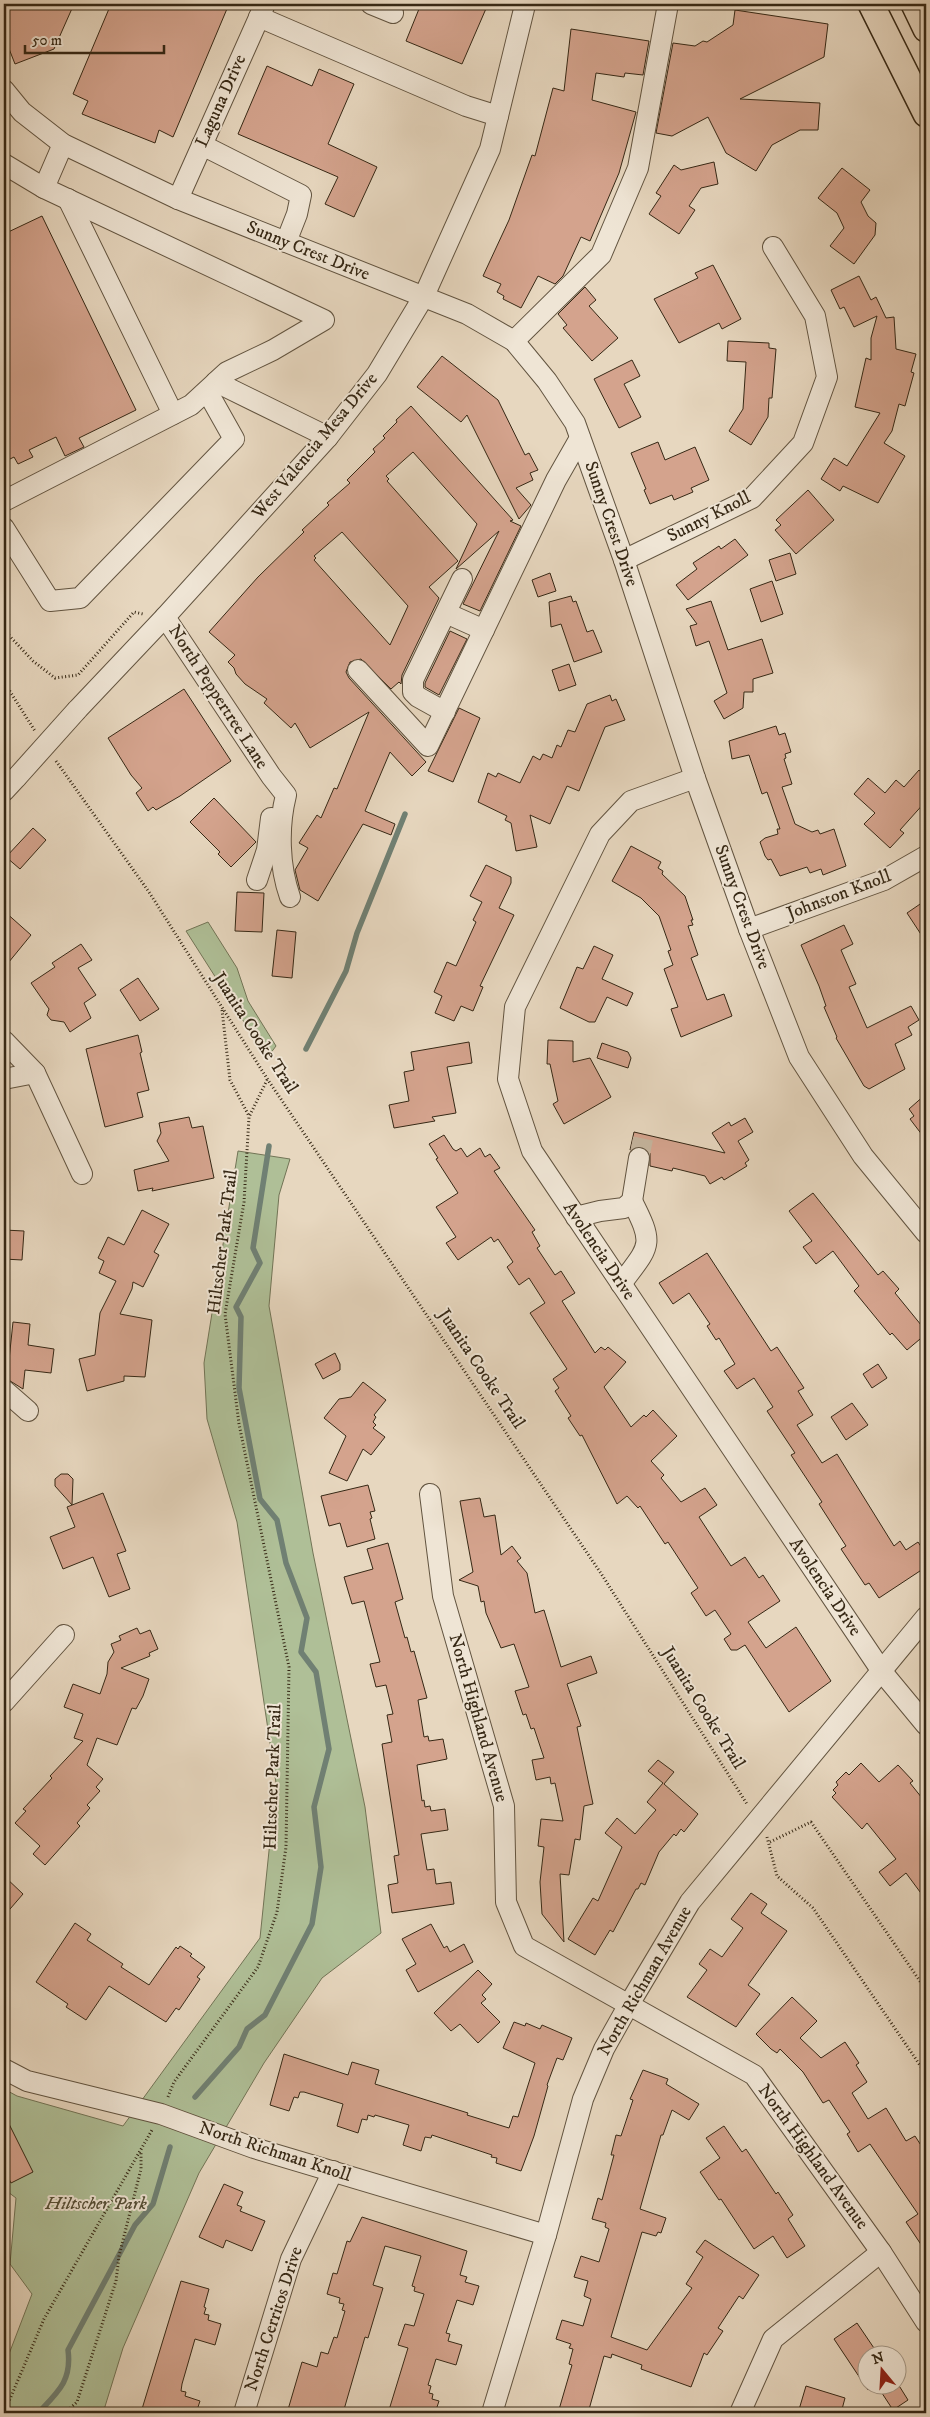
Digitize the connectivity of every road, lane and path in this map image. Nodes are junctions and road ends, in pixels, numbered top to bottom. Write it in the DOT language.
graph roads {
  1 [pos="371,4"];
  2 [pos="526,4"];
  3 [pos="668,4"];
  4 [pos="871,4"];
  5 [pos="914,4"];
  6 [pos="262,10"];
  7 [pos="393,13"];
  8 [pos="926,29"];
  9 [pos="6,96"];
  10 [pos="926,114"];
  11 [pos="498,116"];
  12 [pos="62,144"];
  13 [pos="202,145"];
  14 [pos="4,164"];
  15 [pos="44,188"];
  16 [pos="68,199"];
  17 [pos="178,199"];
  18 [pos="286,242"];
  19 [pos="773,247"];
  20 [pos="424,296"];
  21 [pos="514,341"];
  22 [pos="211,387"];
  23 [pos="174,414"];
  24 [pos="328,436"];
  25 [pos="580,438"];
  26 [pos="4,501"];
  27 [pos="4,528"];
  28 [pos="624,560"];
  29 [pos="462,579"];
  30 [pos="446,613"];
  31 [pos="165,617"];
  32 [pos="4,630"];
  33 [pos="484,630"];
  34 [pos="358,670"];
  35 [pos="4,682"];
  36 [pos="445,712"];
  37 [pos="36,734"];
  38 [pos="53,758"];
  39 [pos="271,776"];
  40 [pos="695,778"];
  41 [pos="10,784"];
  42 [pos="926,856"];
  43 [pos="257,880"];
  44 [pos="290,897"];
  45 [pos="749,928"];
  46 [pos="222,1008"];
  47 [pos="4,1041"];
  48 [pos="35,1073"];
  49 [pos="4,1079"];
  50 [pos="268,1080"];
  51 [pos="249,1117"];
  52 [pos="639,1158"];
  53 [pos="82,1174"];
  54 [pos="632,1201"];
  55 [pos="576,1217"];
  56 [pos="926,1233"];
  57 [pos="621,1284"];
  58 [pos="4,1390"];
  59 [pos="28,1412"];
  60 [pos="430,1494"];
  61 [pos="926,1618"];
  62 [pos="64,1635"];
  63 [pos="883,1672"];
  64 [pos="4,1702"];
  65 [pos="926,1724"];
  66 [pos="757,1820"];
  67 [pos="770,1842"];
  68 [pos="926,1990"];
  69 [pos="628,2006"];
  70 [pos="4,2069"];
  71 [pos="926,2074"];
  72 [pos="160,2114"];
  73 [pos="140,2152"];
  74 [pos="333,2171"];
  75 [pos="546,2235"];
  76 [pos="882,2252"];
  77 [pos="926,2322"];
  78 [pos="4,2413"];
  79 [pos="65,2413"];
  80 [pos="244,2413"];
  81 [pos="492,2413"];
  82 [pos="740,2413"];
  1 -- 7 [label="street"];
  2 -- 11 [label="street, West Valencia Mesa Drive"];
  3 -- 21 [label="street"];
  4 -- 10 [label="main road"];
  5 -- 8 [label="main road"];
  6 -- 11 [label="street"];
  6 -- 13 [label="street, Laguna Drive"];
  9 -- 12 [label="street, Sunny Crest Drive"];
  11 -- 20 [label="street, West Valencia Mesa Drive"];
  12 -- 15 [label="street"];
  12 -- 17 [label="street, Sunny Crest Drive"];
  13 -- 17 [label="street, Laguna Drive"];
  13 -- 18 [label="street"];
  14 -- 15 [label="street"];
  15 -- 16 [label="street"];
  16 -- 22 [label="street"];
  16 -- 23 [label="street"];
  17 -- 18 [label="street, Sunny Crest Drive"];
  18 -- 20 [label="street, Sunny Crest Drive"];
  19 -- 28 [label="street, Sunny Knoll"];
  20 -- 21 [label="street, Sunny Crest Drive"];
  20 -- 24 [label="street, West Valencia Mesa Drive"];
  21 -- 25 [label="street, Sunny Crest Drive"];
  22 -- 23 [label="street"];
  22 -- 24 [label="street"];
  22 -- 27 [label="street"];
  23 -- 26 [label="street"];
  24 -- 31 [label="street, West Valencia Mesa Drive"];
  25 -- 28 [label="street, Sunny Crest Drive"];
  25 -- 33 [label="street"];
  28 -- 40 [label="street, Sunny Crest Drive"];
  29 -- 30 [label="street"];
  30 -- 33 [label="street"];
  30 -- 36 [label="street"];
  31 -- 32 [label="path"];
  31 -- 39 [label="street, North Peppertree Lane"];
  31 -- 41 [label="street, West Valencia Mesa Drive, bridge"];
  33 -- 36 [label="street"];
  34 -- 36 [label="street"];
  35 -- 37 [label="path"];
  38 -- 46 [label="path, Juanita Cooke Trail"];
  39 -- 43 [label="street"];
  39 -- 44 [label="street, North Peppertree Lane"];
  40 -- 45 [label="street, Sunny Crest Drive"];
  40 -- 55 [label="street, Avolencia Drive"];
  42 -- 45 [label="street, Johnston Knoll"];
  45 -- 56 [label="street, Sunny Crest Drive"];
  46 -- 50 [label="path, Juanita Cooke Trail"];
  46 -- 51 [label="path"];
  47 -- 48 [label="street"];
  48 -- 49 [label="street"];
  48 -- 53 [label="street"];
  50 -- 51 [label="path, Hiltscher Park Trail"];
  50 -- 66 [label="path, Juanita Cooke Trail"];
  51 -- 72 [label="path, Hiltscher Park Trail"];
  52 -- 54 [label="street"];
  54 -- 55 [label="street"];
  54 -- 57 [label="street"];
  55 -- 57 [label="street, Avolencia Drive"];
  57 -- 63 [label="street, Avolencia Drive"];
  58 -- 59 [label="street"];
  60 -- 69 [label="street, North Highland Avenue"];
  61 -- 63 [label="street, North Richman Avenue"];
  62 -- 64 [label="street"];
  63 -- 65 [label="street, Avolencia Drive"];
  63 -- 66 [label="street, North Richman Avenue"];
  66 -- 67 [label="path, Juanita Cooke Trail"];
  66 -- 69 [label="street, North Richman Avenue"];
  67 -- 68 [label="path"];
  67 -- 71 [label="path, Juanita Cooke Trail"];
  69 -- 75 [label="street, North Richman Avenue"];
  69 -- 76 [label="street, North Highland Avenue"];
  70 -- 72 [label="street, North Richman Knoll"];
  72 -- 73 [label="path, Hiltscher Park Trail"];
  72 -- 74 [label="street, North Richman Knoll"];
  73 -- 78 [label="path, Hiltscher Park Trail"];
  73 -- 79 [label="path"];
  74 -- 75 [label="street, North Richman Knoll"];
  74 -- 80 [label="street, North Cerritos Drive"];
  75 -- 81 [label="street, North Richman Avenue"];
  76 -- 77 [label="street, North Highland Avenue"];
  76 -- 82 [label="street"];
}
